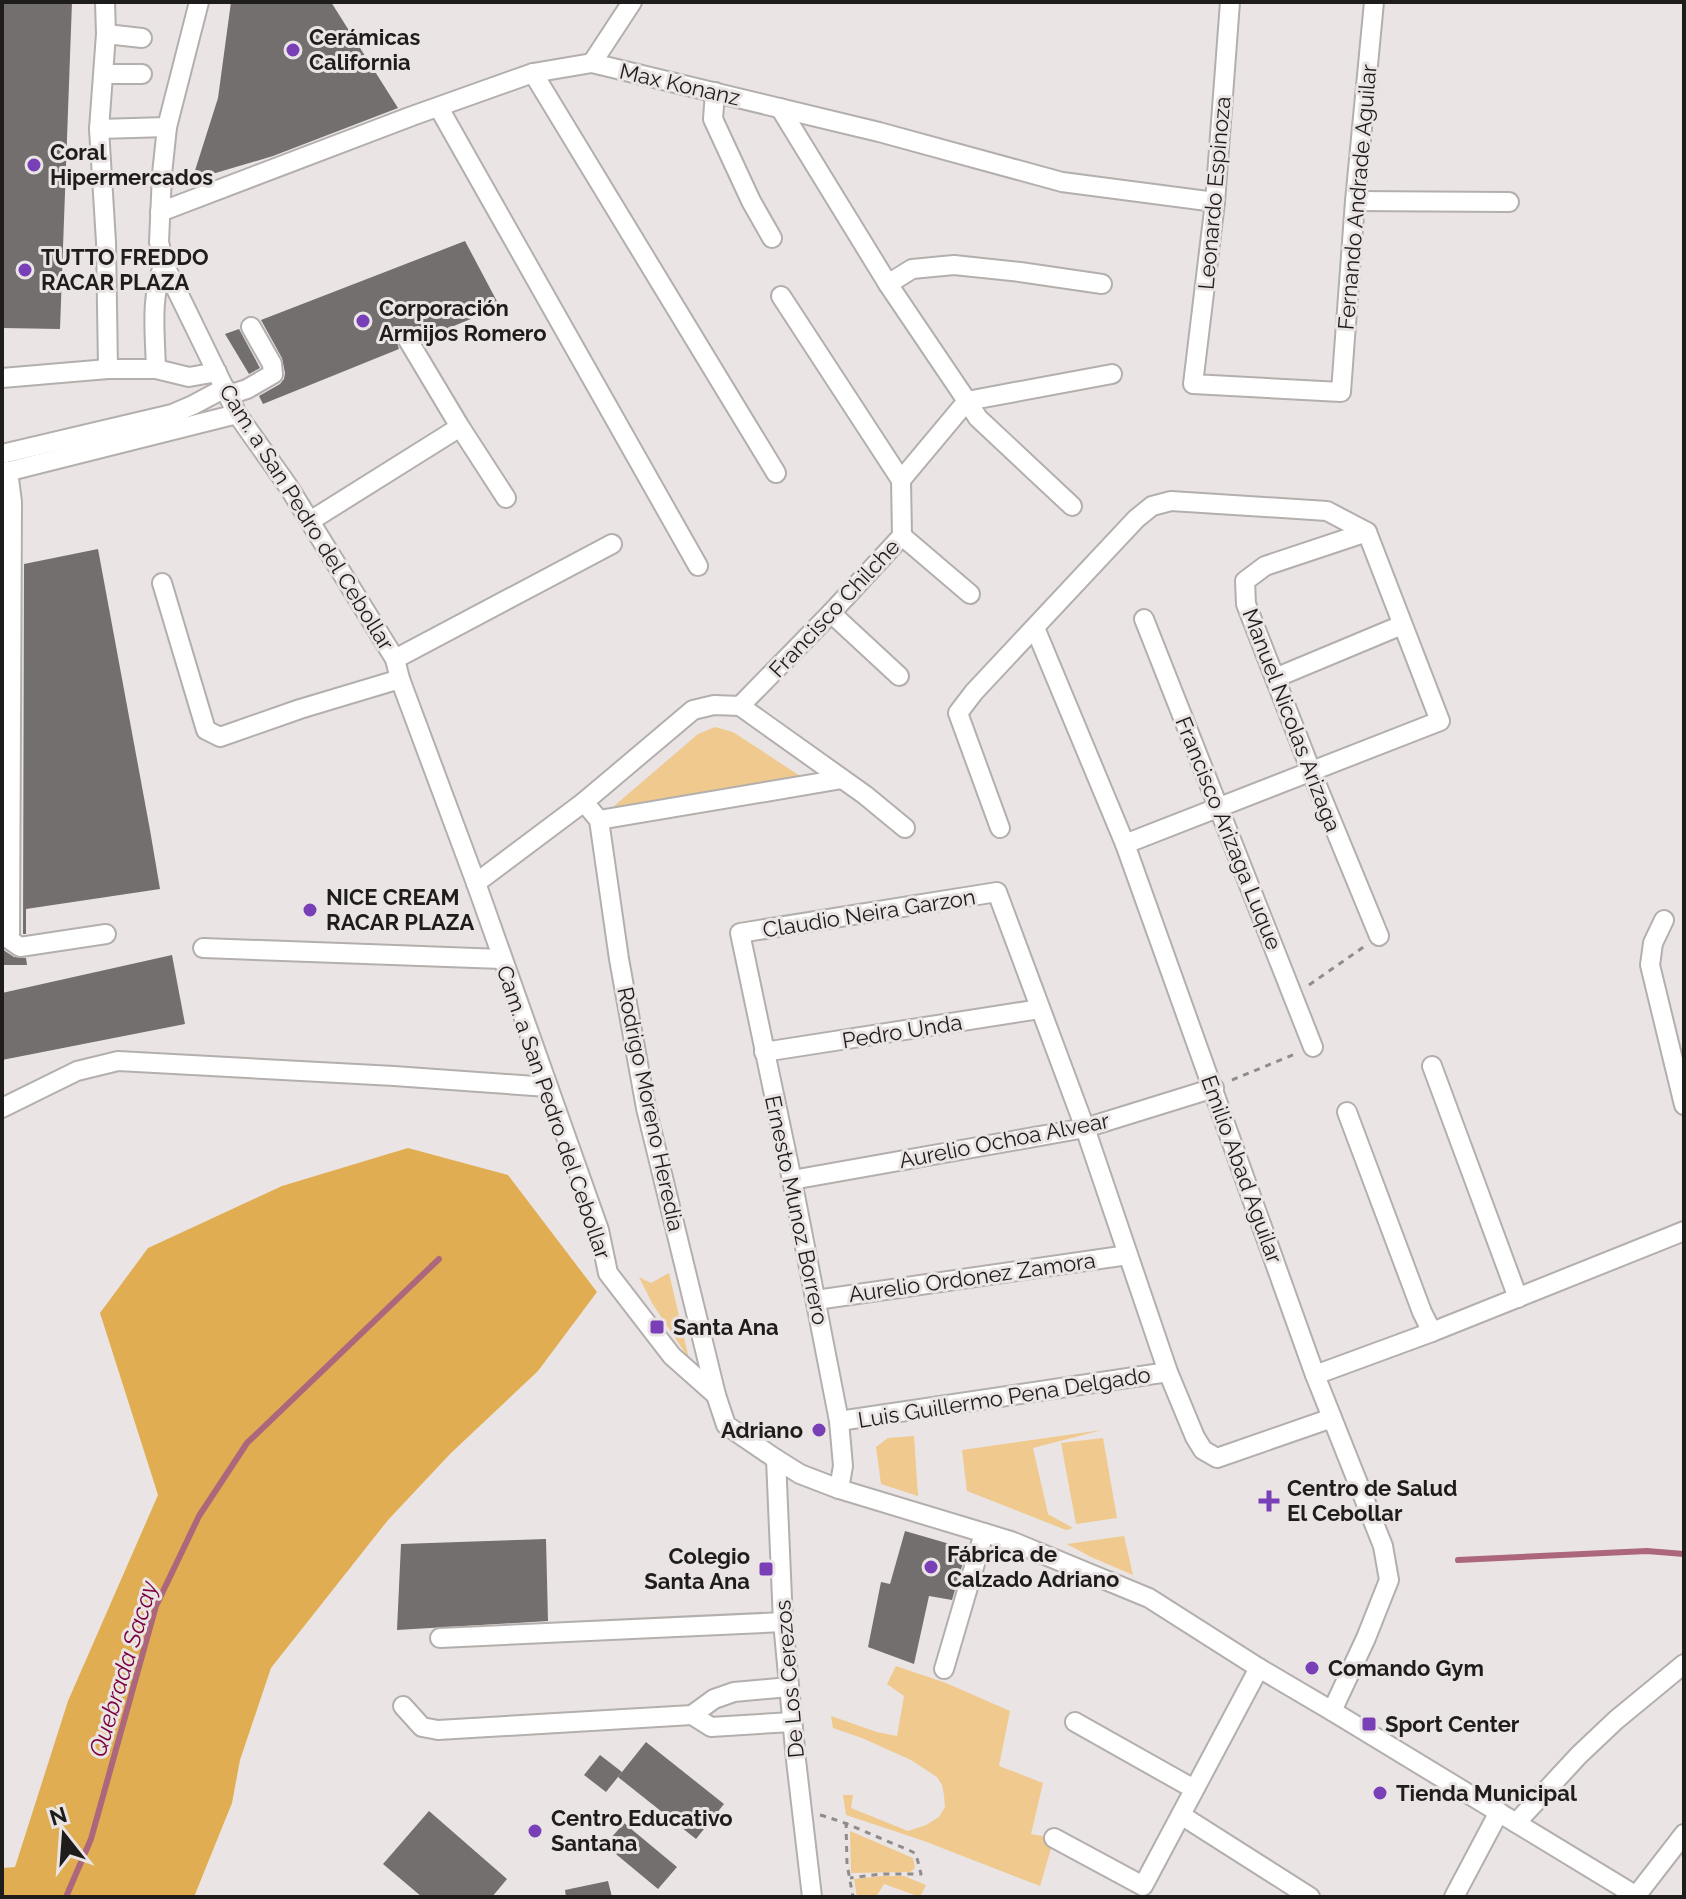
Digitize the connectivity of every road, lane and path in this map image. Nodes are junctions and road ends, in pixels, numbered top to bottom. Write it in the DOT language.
graph roads {
  1 [pos="105,2"];
  2 [pos="199,2"];
  3 [pos="632,2"];
  4 [pos="1230,2"];
  5 [pos="1374,2"];
  6 [pos="106,34"];
  7 [pos="142,38"];
  8 [pos="592,63"];
  9 [pos="533,73"];
  10 [pos="104,74"];
  11 [pos="142,74"];
  12 [pos="715,92"];
  13 [pos="439,108"];
  14 [pos="780,108"];
  15 [pos="167,127"];
  16 [pos="99,129"];
  17 [pos="1355,201"];
  18 [pos="1215,202"];
  19 [pos="1509,202"];
  20 [pos="160,212"];
  21 [pos="772,238"];
  22 [pos="164,264"];
  23 [pos="888,284"];
  24 [pos="1102,284"];
  25 [pos="781,296"];
  26 [pos="251,327"];
  27 [pos="408,340"];
  28 [pos="108,369"];
  29 [pos="156,369"];
  30 [pos="1112,374"];
  31 [pos="2,378"];
  32 [pos="1193,384"];
  33 [pos="223,385"];
  34 [pos="967,401"];
  35 [pos="237,414"];
  36 [pos="460,427"];
  37 [pos="4,466"];
  38 [pos="776,473"];
  39 [pos="901,480"];
  40 [pos="506,498"];
  41 [pos="1072,506"];
  42 [pos="310,521"];
  43 [pos="1367,532"];
  44 [pos="902,536"];
  45 [pos="612,544"];
  46 [pos="698,566"];
  47 [pos="162,583"];
  48 [pos="970,594"];
  49 [pos="831,613"];
  50 [pos="1144,619"];
  51 [pos="1402,625"];
  52 [pos="1035,628"];
  53 [pos="395,659"];
  54 [pos="899,676"];
  55 [pos="1275,678"];
  56 [pos="400,679"];
  57 [pos="740,706"];
  58 [pos="1311,771"];
  59 [pos="842,779"];
  60 [pos="584,802"];
  61 [pos="1219,807"];
  62 [pos="599,820"];
  63 [pos="905,828"];
  64 [pos="1000,828"];
  65 [pos="1125,844"];
  66 [pos="476,883"];
  67 [pos="1664,920"];
  68 [pos="740,933"];
  69 [pos="106,934"];
  70 [pos="1379,936"];
  71 [pos="203,948"];
  72 [pos="502,959"];
  73 [pos="1293,997"];
  74 [pos="1040,1009"];
  75 [pos="1313,1047"];
  76 [pos="764,1052"];
  77 [pos="1432,1066"];
  78 [pos="548,1087"];
  79 [pos="1214,1088"];
  80 [pos="1684,1105"];
  81 [pos="2,1108"];
  82 [pos="1347,1112"];
  83 [pos="1085,1128"];
  84 [pos="792,1180"];
  85 [pos="1684,1231"];
  86 [pos="1128,1255"];
  87 [pos="1518,1298"];
  88 [pos="816,1300"];
  89 [pos="1432,1332"];
  90 [pos="1168,1372"];
  91 [pos="1315,1375"];
  92 [pos="716,1395"];
  93 [pos="1332,1418"];
  94 [pos="839,1421"];
  95 [pos="776,1459"];
  96 [pos="839,1489"];
  97 [pos="984,1533"];
  98 [pos="783,1622"];
  99 [pos="440,1638"];
  100 [pos="1684,1664"];
  101 [pos="1259,1668"];
  102 [pos="944,1669"];
  103 [pos="789,1687"];
  104 [pos="403,1706"];
  105 [pos="1332,1711"];
  106 [pos="692,1715"];
  107 [pos="792,1722"];
  108 [pos="1075,1722"];
  109 [pos="1194,1789"];
  110 [pos="802,1811"];
  111 [pos="1499,1812"];
  112 [pos="1181,1815"];
  113 [pos="846,1822"];
  114 [pos="1516,1823"];
  115 [pos="1684,1834"];
  116 [pos="1054,1838"];
  117 [pos="850,1878"];
  118 [pos="1300,1894"];
  119 [pos="1637,1896"];
  120 [pos="812,1897"];
  121 [pos="853,1897"];
  122 [pos="1454,1897"];
  1 -- 6 [label="street"];
  2 -- 15 [label="street, Cam. a San Pedro del Cebollar"];
  3 -- 8 [label="street"];
  4 -- 18 [label="street, Leonardo Espinoza"];
  5 -- 17 [label="street, Fernando Andrade Aguilar"];
  6 -- 7 [label="street"];
  6 -- 10 [label="street"];
  8 -- 9 [label="street, Max Konanz"];
  8 -- 12 [label="street, Max Konanz"];
  9 -- 13 [label="street, Max Konanz"];
  9 -- 38 [label="street"];
  10 -- 11 [label="street"];
  10 -- 16 [label="street"];
  12 -- 14 [label="street, Max Konanz"];
  12 -- 21 [label="street"];
  13 -- 20 [label="street, Max Konanz"];
  13 -- 46 [label="street"];
  14 -- 18 [label="street, Max Konanz"];
  14 -- 23 [label="street"];
  15 -- 16 [label="street"];
  15 -- 20 [label="street, Cam. a San Pedro del Cebollar"];
  16 -- 28 [label="street"];
  17 -- 19 [label="street"];
  17 -- 32 [label="street, Fernando Andrade Aguilar"];
  18 -- 32 [label="street, Leonardo Espinoza"];
  20 -- 22 [label="street, Cam. a San Pedro del Cebollar"];
  22 -- 29 [label="street"];
  22 -- 33 [label="street, Cam. a San Pedro del Cebollar"];
  23 -- 24 [label="street"];
  23 -- 34 [label="street"];
  25 -- 39 [label="street"];
  26 -- 33 [label="street"];
  27 -- 36 [label="street"];
  28 -- 29 [label="street"];
  28 -- 31 [label="street"];
  29 -- 33 [label="street"];
  30 -- 34 [label="street"];
  33 -- 35 [label="street, Cam. a San Pedro del Cebollar"];
  33 -- 37 [label="street"];
  34 -- 39 [label="street"];
  34 -- 41 [label="street"];
  35 -- 37 [label="street"];
  35 -- 42 [label="street, Cam. a San Pedro del Cebollar"];
  36 -- 40 [label="street"];
  36 -- 42 [label="street"];
  37 -- 69 [label="street"];
  39 -- 44 [label="street, Francisco Chilche"];
  42 -- 53 [label="street, Cam. a San Pedro del Cebollar"];
  43 -- 51 [label="street"];
  43 -- 52 [label="street"];
  43 -- 55 [label="street, Manuel Nicolas Arizaga"];
  44 -- 48 [label="street"];
  44 -- 49 [label="street, Francisco Chilche"];
  45 -- 53 [label="street"];
  47 -- 56 [label="street"];
  49 -- 54 [label="street"];
  49 -- 57 [label="street, Francisco Chilche"];
  50 -- 61 [label="street, Francisco Arizaga Luque"];
  51 -- 55 [label="street"];
  51 -- 58 [label="street"];
  52 -- 64 [label="street"];
  52 -- 65 [label="street, Emilio Abad Aguilar"];
  53 -- 56 [label="street, Cam. a San Pedro del Cebollar"];
  55 -- 58 [label="street, Manuel Nicolas Arizaga"];
  56 -- 66 [label="street, Cam. a San Pedro del Cebollar"];
  57 -- 59 [label="street"];
  57 -- 60 [label="street"];
  58 -- 61 [label="street"];
  58 -- 70 [label="street, Manuel Nicolas Arizaga"];
  59 -- 62 [label="street"];
  59 -- 63 [label="street"];
  60 -- 62 [label="street"];
  60 -- 66 [label="street"];
  61 -- 65 [label="street"];
  61 -- 73 [label="street, Francisco Arizaga Luque"];
  62 -- 92 [label="street, Rodrigo Moreno Heredia"];
  65 -- 79 [label="street, Emilio Abad Aguilar"];
  66 -- 72 [label="street, Cam. a San Pedro del Cebollar"];
  67 -- 80 [label="street"];
  68 -- 74 [label="street, Claudio Neira Garzon"];
  68 -- 76 [label="street, Ernesto Munoz Borrero"];
  70 -- 73 [label="path"];
  71 -- 72 [label="street"];
  72 -- 78 [label="street, Cam. a San Pedro del Cebollar"];
  73 -- 75 [label="street, Francisco Arizaga Luque"];
  74 -- 76 [label="street, Pedro Unda"];
  74 -- 83 [label="street"];
  75 -- 79 [label="path"];
  76 -- 84 [label="street, Ernesto Munoz Borrero"];
  77 -- 87 [label="street"];
  78 -- 81 [label="street"];
  78 -- 92 [label="street, Cam. a San Pedro del Cebollar"];
  79 -- 83 [label="street, Aurelio Ochoa Alvear"];
  79 -- 91 [label="street, Emilio Abad Aguilar"];
  82 -- 89 [label="street"];
  83 -- 84 [label="street, Aurelio Ochoa Alvear"];
  83 -- 86 [label="street"];
  84 -- 88 [label="street, Ernesto Munoz Borrero"];
  85 -- 87 [label="street"];
  86 -- 88 [label="street, Aurelio Ordonez Zamora"];
  86 -- 90 [label="street"];
  87 -- 89 [label="street"];
  88 -- 94 [label="street, Ernesto Munoz Borrero"];
  89 -- 91 [label="street"];
  90 -- 93 [label="street"];
  90 -- 94 [label="street, Luis Guillermo Pena Delgado"];
  91 -- 93 [label="street, Emilio Abad Aguilar"];
  92 -- 95 [label="street, Cam. a San Pedro del Cebollar"];
  93 -- 105 [label="street, Emilio Abad Aguilar"];
  94 -- 96 [label="street, Ernesto Munoz Borrero"];
  95 -- 96 [label="street, Cam. a San Pedro del Cebollar"];
  95 -- 98 [label="street, De Los Cerezos"];
  96 -- 97 [label="street, Cam. a San Pedro del Cebollar"];
  97 -- 101 [label="street, Cam. a San Pedro del Cebollar"];
  97 -- 102 [label="street"];
  98 -- 99 [label="street"];
  98 -- 103 [label="street, De Los Cerezos"];
  100 -- 114 [label="street"];
  101 -- 105 [label="street, Cam. a San Pedro del Cebollar"];
  101 -- 109 [label="street"];
  103 -- 106 [label="street"];
  103 -- 107 [label="street, De Los Cerezos"];
  104 -- 106 [label="street"];
  105 -- 111 [label="street, Cam. a San Pedro del Cebollar"];
  106 -- 107 [label="street"];
  107 -- 110 [label="street, De Los Cerezos"];
  108 -- 109 [label="street"];
  109 -- 112 [label="street"];
  110 -- 113 [label="path"];
  110 -- 120 [label="street, De Los Cerezos"];
  111 -- 114 [label="street, Cam. a San Pedro del Cebollar"];
  111 -- 122 [label="street"];
  112 -- 116 [label="street"];
  112 -- 118 [label="street"];
  113 -- 117 [label="path"];
  113 -- 117 [label="path"];
  114 -- 119 [label="street, Cam. a San Pedro del Cebollar"];
  115 -- 119 [label="street"];
  117 -- 121 [label="path"];
}
